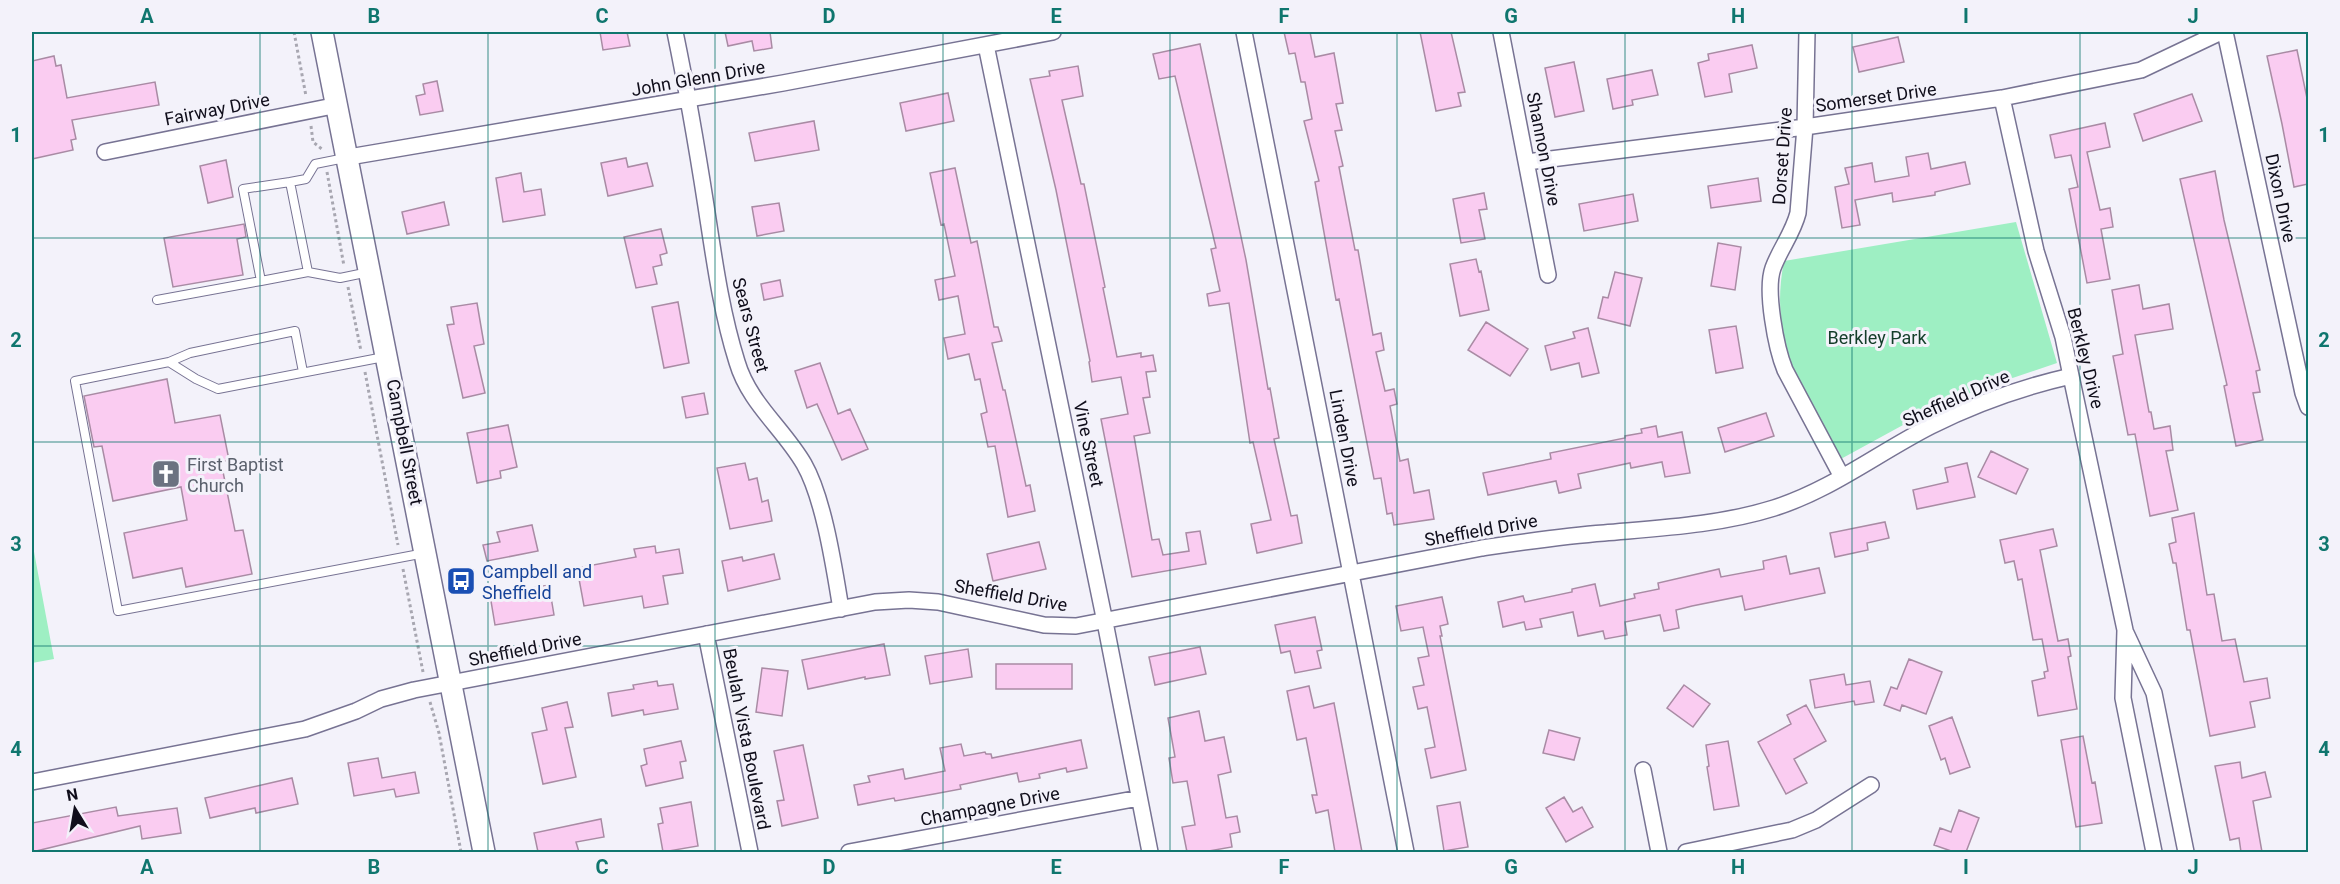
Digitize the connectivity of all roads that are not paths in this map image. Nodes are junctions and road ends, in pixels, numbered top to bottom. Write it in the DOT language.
graph roads {
  1 [pos="322,32"];
  2 [pos="675,32"];
  3 [pos="1053,32"];
  4 [pos="1244,32"];
  5 [pos="1501,32"];
  6 [pos="1807,32"];
  7 [pos="2223,32"];
  8 [pos="986,45"];
  9 [pos="2002,98"];
  10 [pos="689,100"];
  11 [pos="338,105"];
  12 [pos="1805,127"];
  13 [pos="105,152"];
  14 [pos="349,157"];
  15 [pos="1527,162"];
  16 [pos="290,182"];
  17 [pos="371,271"];
  18 [pos="308,272"];
  19 [pos="1548,275"];
  20 [pos="261,281"];
  21 [pos="157,300"];
  22 [pos="388,357"];
  23 [pos="170,362"];
  24 [pos="303,372"];
  25 [pos="2072,376"];
  26 [pos="2308,406"];
  27 [pos="1842,477"];
  28 [pos="426,553"];
  29 [pos="1352,574"];
  30 [pos="841,609"];
  31 [pos="1105,622"];
  32 [pos="2125,630"];
  33 [pos="705,634"];
  34 [pos="452,683"];
  35 [pos="1643,770"];
  36 [pos="32,782"];
  37 [pos="1871,785"];
  38 [pos="1139,798"];
  39 [pos="484,852"];
  40 [pos="750,852"];
  41 [pos="849,852"];
  42 [pos="1150,852"];
  43 [pos="1406,852"];
  44 [pos="1659,852"];
  45 [pos="1686,852"];
  46 [pos="2154,852"];
  47 [pos="2186,852"];
  1 -- 11 [label="main road, Campbell Street"];
  2 -- 10 [label="street, Sears Street"];
  3 -- 8 [label="street, John Glenn Drive"];
  4 -- 29 [label="street, Linden Drive"];
  5 -- 15 [label="street, Shannon Drive"];
  6 -- 12 [label="street, Dorset Drive"];
  7 -- 9 [label="street, Somerset Drive"];
  7 -- 26 [label="street, Dixon Drive"];
  8 -- 10 [label="street, John Glenn Drive"];
  8 -- 31 [label="street, Vine Street"];
  9 -- 12 [label="street, Somerset Drive"];
  9 -- 25 [label="street, Berkley Drive"];
  10 -- 14 [label="street, John Glenn Drive"];
  10 -- 30 [label="street, Sears Street"];
  11 -- 13 [label="street, Fairway Drive"];
  11 -- 14 [label="main road, Campbell Street"];
  12 -- 15 [label="street, Somerset Drive"];
  12 -- 27 [label="street, Dorset Drive"];
  14 -- 16 [label="lane"];
  14 -- 17 [label="main road, Campbell Street"];
  15 -- 19 [label="street, Shannon Drive"];
  16 -- 18 [label="lane"];
  16 -- 20 [label="lane"];
  17 -- 18 [label="lane"];
  17 -- 22 [label="main road, Campbell Street"];
  18 -- 20 [label="lane"];
  20 -- 21 [label="lane"];
  22 -- 24 [label="lane"];
  22 -- 28 [label="main road, Campbell Street"];
  23 -- 24 [label="lane"];
  23 -- 24 [label="lane"];
  23 -- 28 [label="lane"];
  25 -- 27 [label="street, Sheffield Drive"];
  25 -- 32 [label="street, Berkley Drive"];
  27 -- 29 [label="street, Sheffield Drive"];
  28 -- 34 [label="main road, Campbell Street"];
  29 -- 31 [label="street, Sheffield Drive"];
  29 -- 43 [label="street, Linden Drive"];
  30 -- 31 [label="street, Sheffield Drive"];
  30 -- 33 [label="street, Sheffield Drive"];
  31 -- 38 [label="street, Vine Street"];
  32 -- 46 [label="street, Berkley Drive"];
  32 -- 47 [label="street, Berkley Drive"];
  33 -- 34 [label="street, Sheffield Drive"];
  33 -- 40 [label="street, Beulah Vista Boulevard"];
  34 -- 36 [label="street, Sheffield Drive"];
  34 -- 39 [label="main road, Campbell Street"];
  35 -- 44 [label="street"];
  37 -- 45 [label="street"];
  38 -- 41 [label="street, Champagne Drive"];
  38 -- 42 [label="street, Vine Street"];
}
